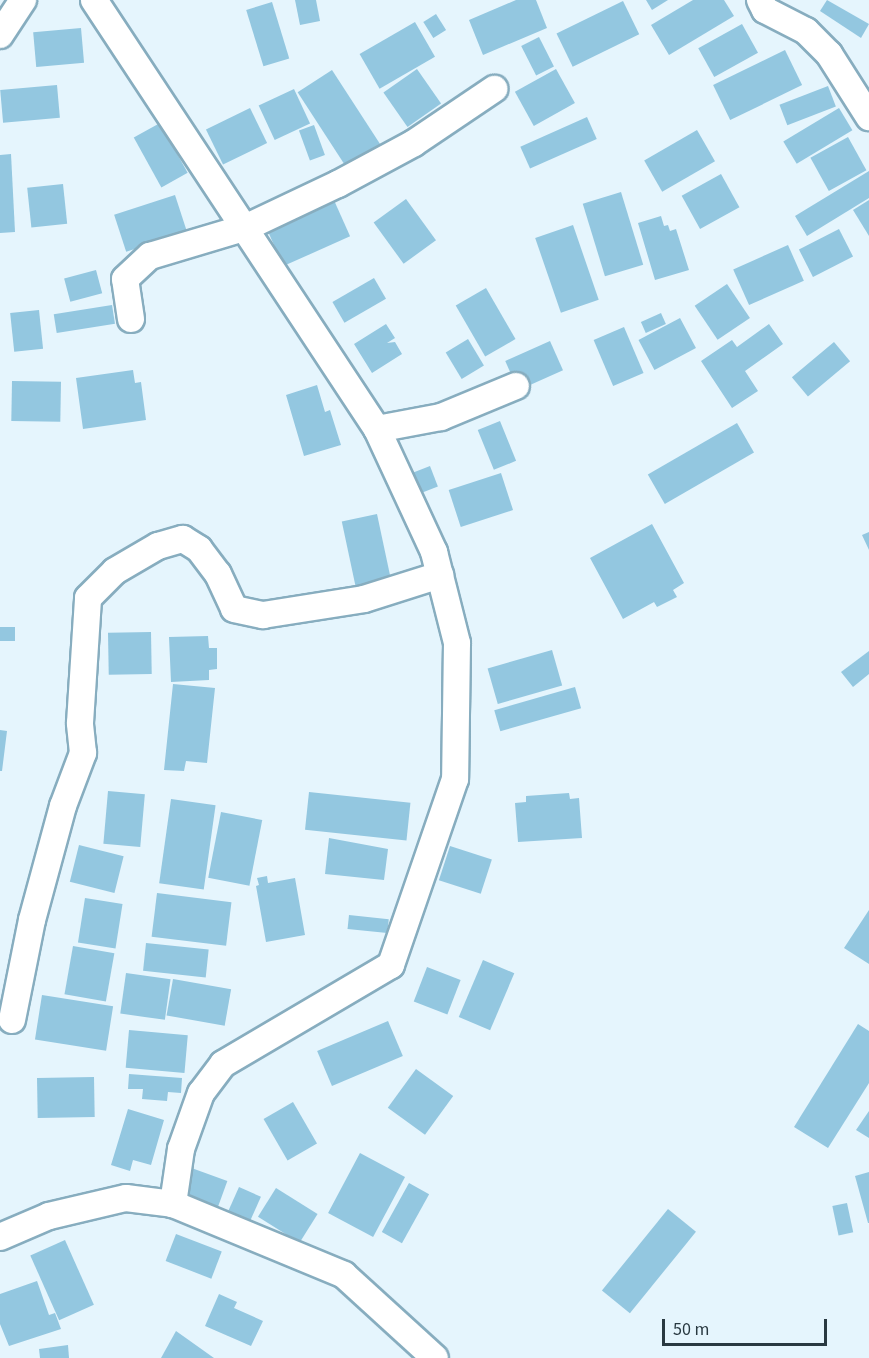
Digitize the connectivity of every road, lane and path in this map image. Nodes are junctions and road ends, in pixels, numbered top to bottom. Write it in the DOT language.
graph roads {
  1 [pos="23,0"];
  2 [pos="94,0"];
  3 [pos="760,0"];
  4 [pos="0,35"];
  5 [pos="494,89"];
  6 [pos="869,117"];
  7 [pos="247,227"];
  8 [pos="130,319"];
  9 [pos="516,386"];
  10 [pos="377,429"];
  11 [pos="440,575"];
  12 [pos="12,1020"];
  13 [pos="173,1204"];
  14 [pos="0,1237"];
  15 [pos="435,1358"];
  1 -- 4 [label="street"];
  2 -- 7 [label="street"];
  3 -- 6 [label="street"];
  5 -- 7 [label="street"];
  7 -- 8 [label="street"];
  7 -- 10 [label="street"];
  9 -- 10 [label="street"];
  10 -- 11 [label="street"];
  11 -- 12 [label="street"];
  11 -- 13 [label="street"];
  13 -- 14 [label="street"];
  13 -- 15 [label="street"];
}
